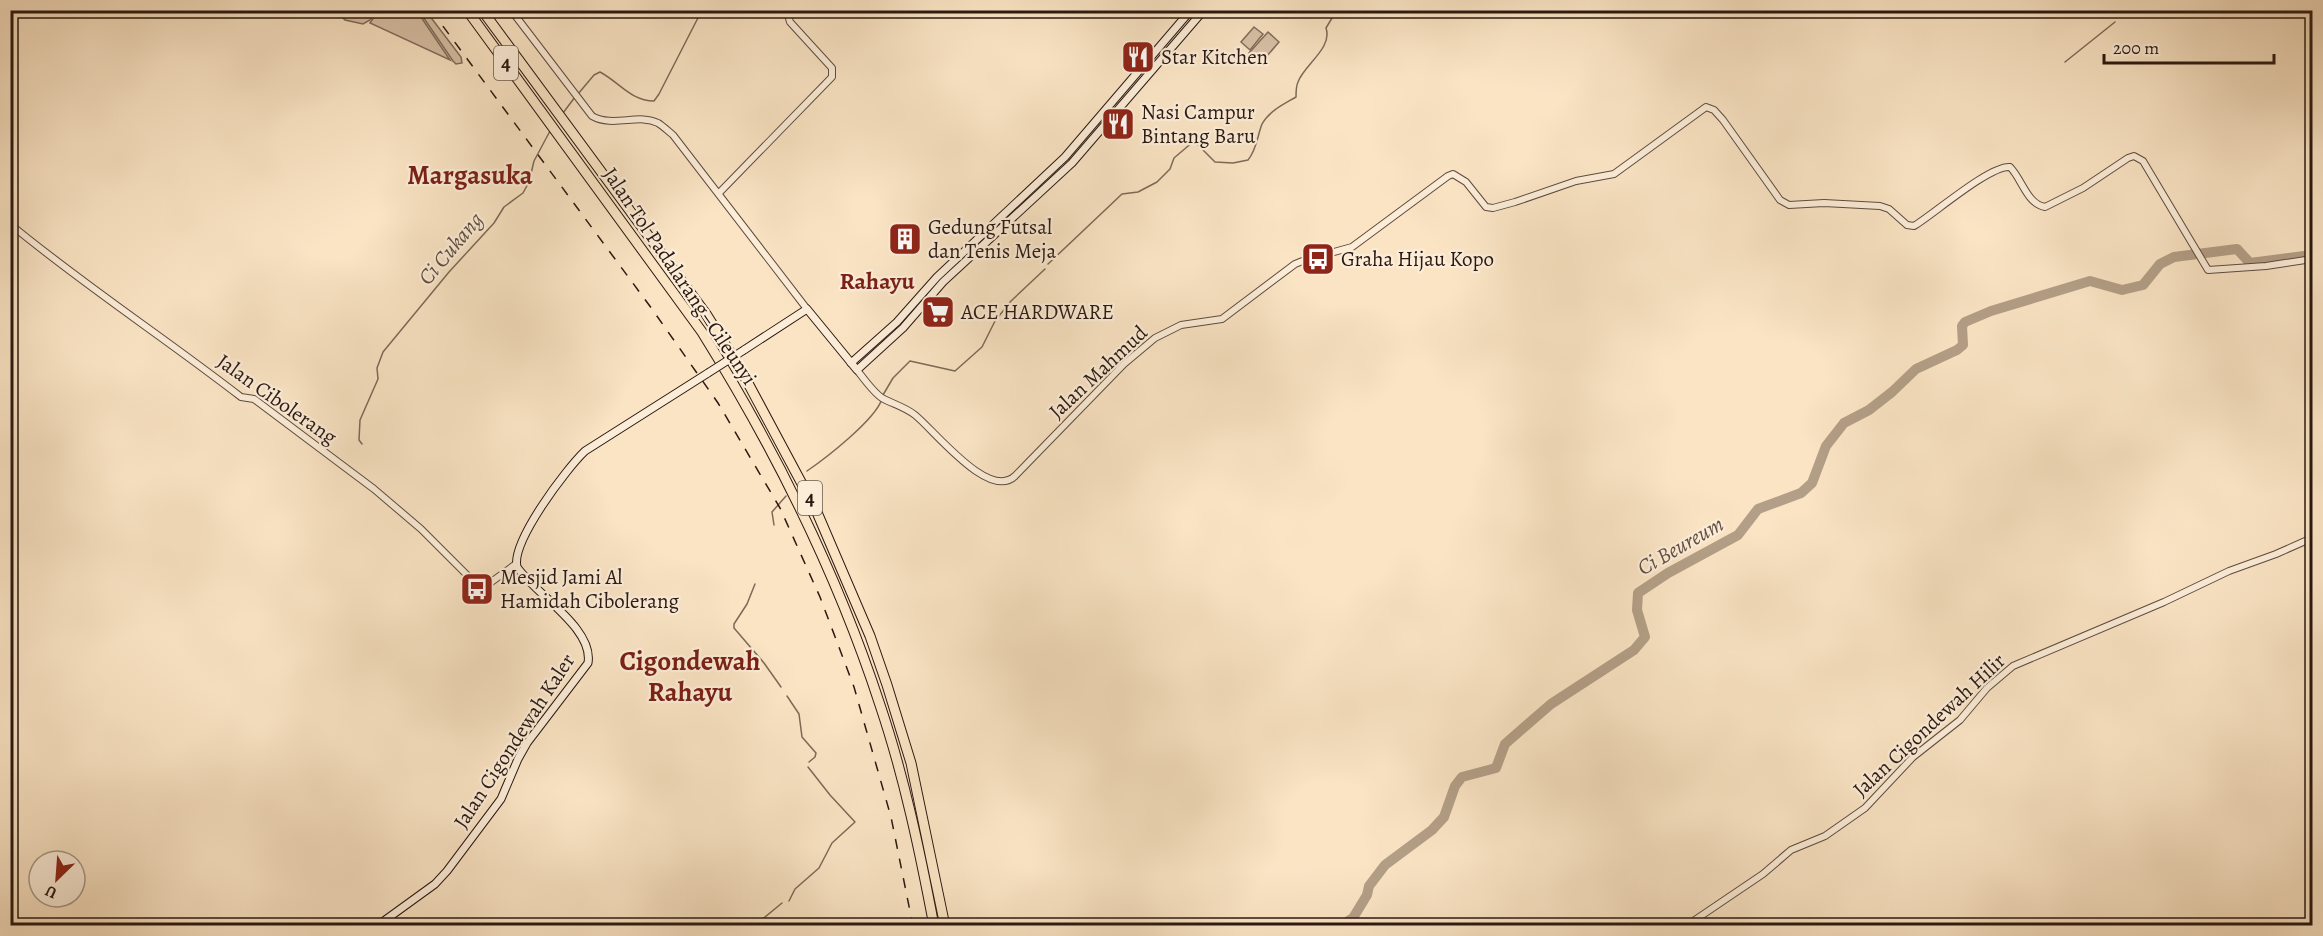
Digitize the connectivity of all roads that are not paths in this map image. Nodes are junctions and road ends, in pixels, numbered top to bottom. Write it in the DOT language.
graph roads {
  1 [pos="468,10"];
  2 [pos="482,10"];
  3 [pos="511,10"];
  4 [pos="789,10"];
  5 [pos="1191,10"];
  6 [pos="1204,10"];
  7 [pos="719,193"];
  8 [pos="1013,211"];
  9 [pos="10,224"];
  10 [pos="2313,259"];
  11 [pos="807,309"];
  12 [pos="897,322"];
  13 [pos="903,328"];
  14 [pos="851,363"];
  15 [pos="857,370"];
  16 [pos="2313,538"];
  17 [pos="516,564"];
  18 [pos="377,926"];
  19 [pos="934,926"];
  20 [pos="945,926"];
  21 [pos="1686,926"];
  1 -- 19 [label="highway, Jalan Tol Padalarang–Cileunyi / 4"];
  2 -- 20 [label="highway, Jalan Tol Padalarang–Cileunyi / 4"];
  3 -- 7 [label="street"];
  4 -- 7 [label="street"];
  5 -- 8 [label="main road"];
  6 -- 8 [label="main road"];
  7 -- 11 [label="street"];
  8 -- 12 [label="main road"];
  8 -- 13 [label="main road"];
  9 -- 17 [label="street, Jalan Cibolerang"];
  10 -- 15 [label="street, Jalan Mahmud"];
  11 -- 14 [label="main road"];
  11 -- 17 [label="main road, bridge"];
  12 -- 13 [label="main road"];
  12 -- 14 [label="main road"];
  13 -- 15 [label="main road"];
  14 -- 15 [label="main road"];
  16 -- 21 [label="street, Jalan Cigondewah Hilir"];
  17 -- 18 [label="main road, Jalan Cigondewah Kaler"];
}
